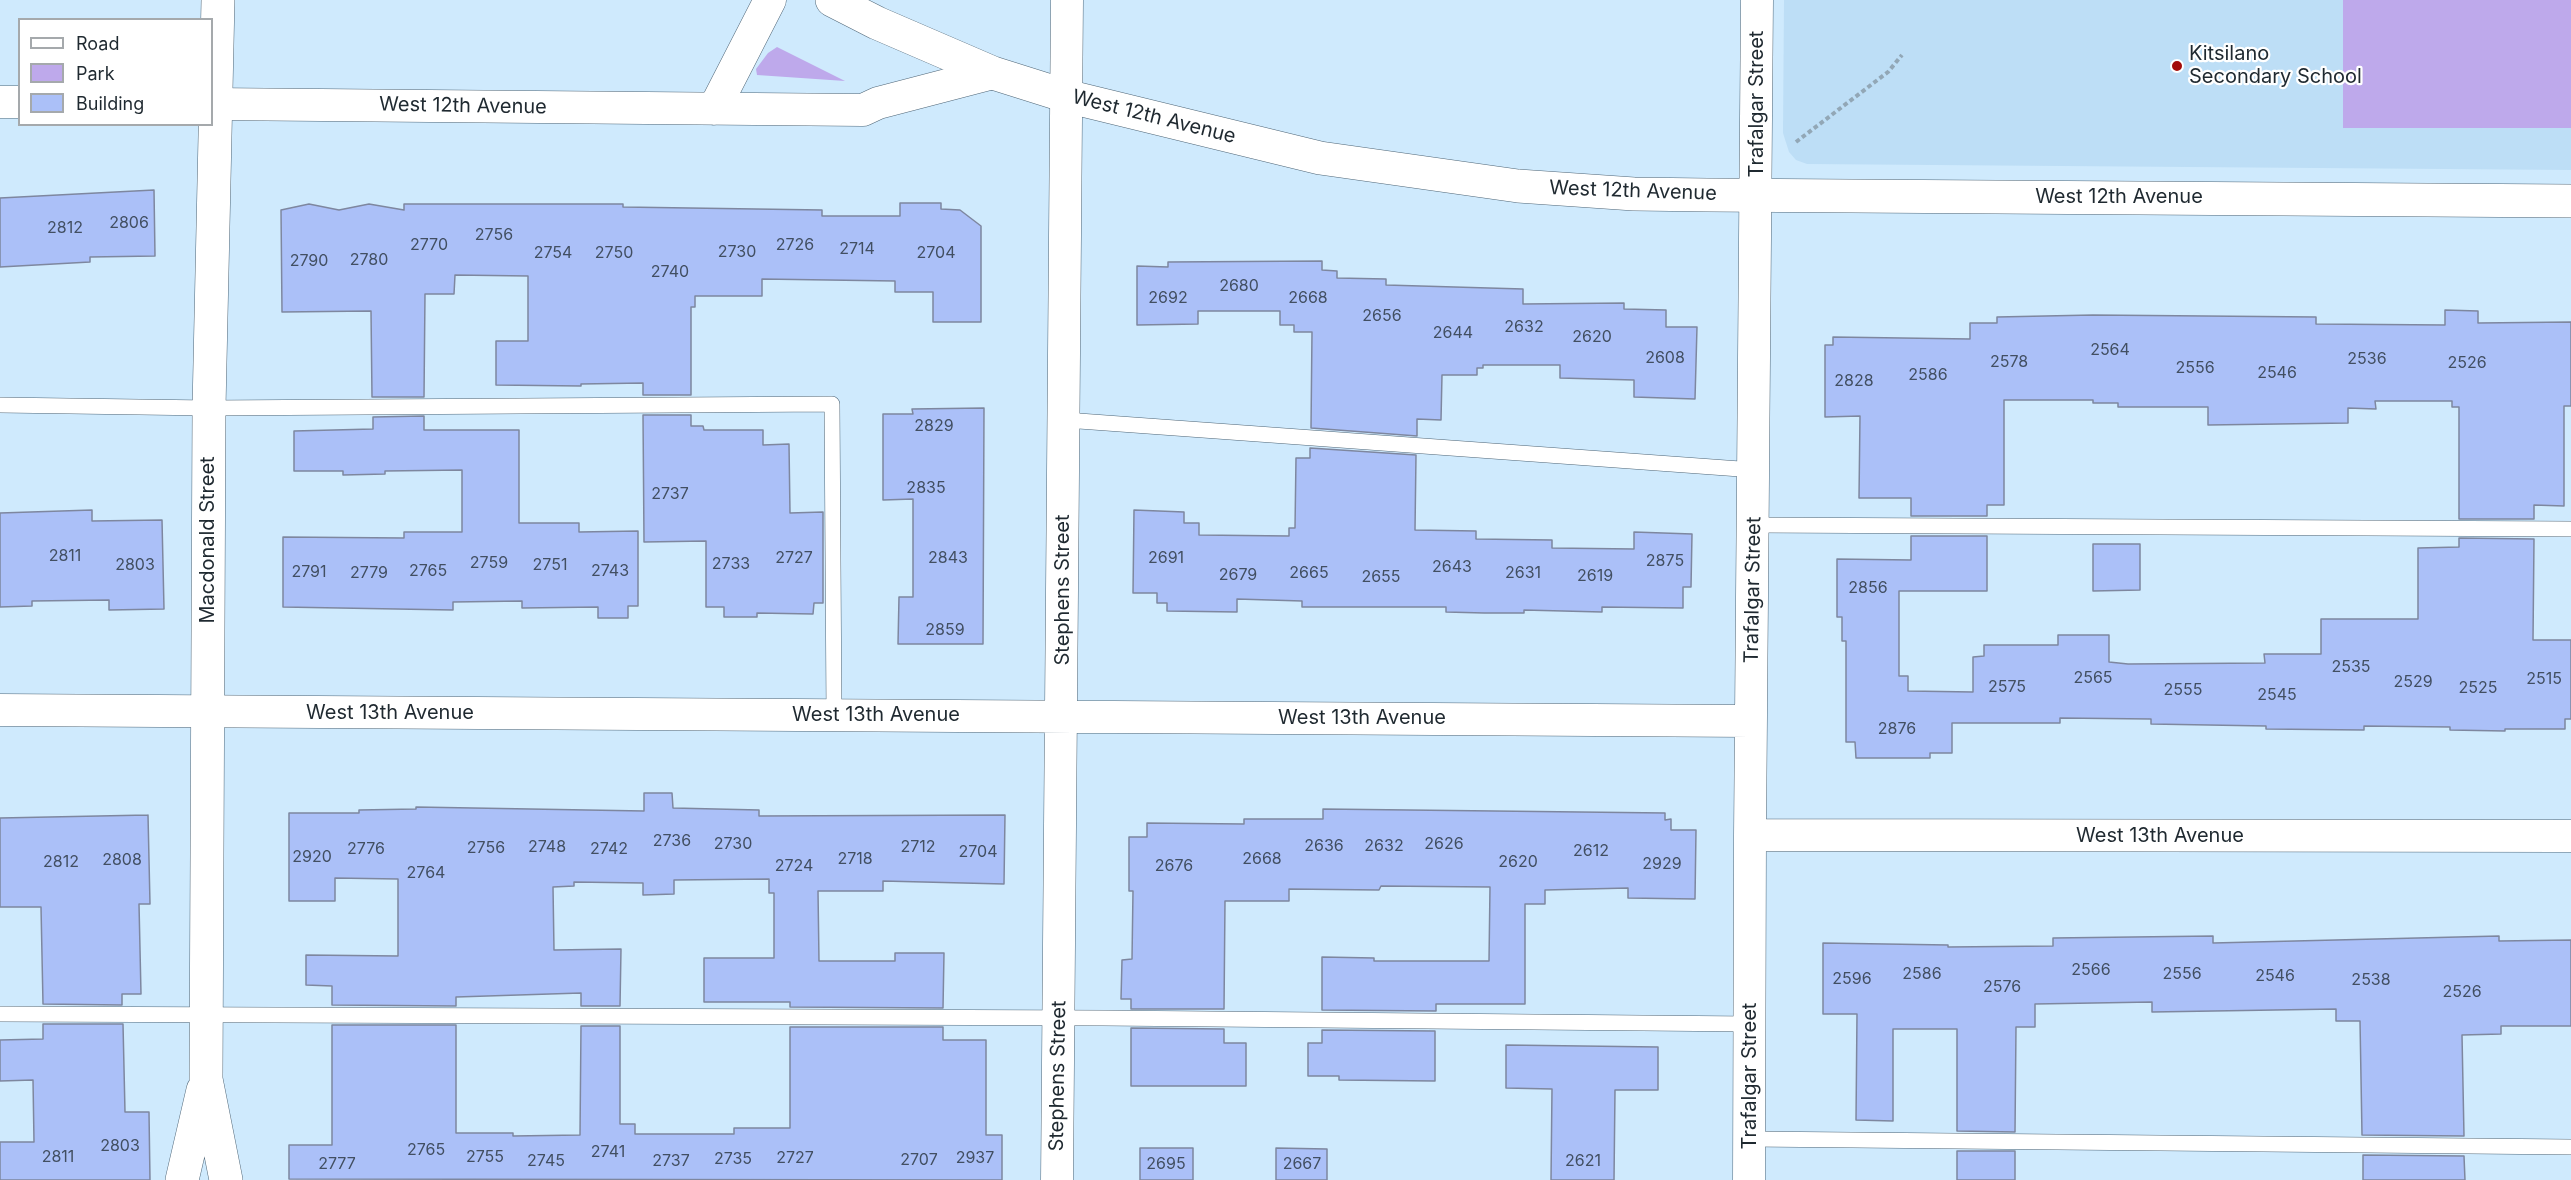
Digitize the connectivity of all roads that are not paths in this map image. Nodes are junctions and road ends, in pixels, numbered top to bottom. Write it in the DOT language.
graph roads {
  1 [pos="218,0"];
  2 [pos="770,0"];
  3 [pos="832,0"];
  4 [pos="1067,0"];
  5 [pos="1757,0"];
  6 [pos="993,73"];
  7 [pos="1066,96"];
  8 [pos="0,102"];
  9 [pos="18,102"];
  10 [pos="214,104"];
  11 [pos="714,109"];
  12 [pos="1757,195"];
  13 [pos="2571,201"];
  14 [pos="0,405"];
  15 [pos="209,408"];
  16 [pos="1065,420"];
  17 [pos="1754,470"];
  18 [pos="1753,525"];
  19 [pos="2571,529"];
  20 [pos="0,710"];
  21 [pos="207,712"];
  22 [pos="834,715"];
  23 [pos="1062,715"];
  24 [pos="1751,721"];
  25 [pos="1750,835"];
  26 [pos="2571,836"];
  27 [pos="0,1014"];
  28 [pos="206,1015"];
  29 [pos="1059,1019"];
  30 [pos="1750,1024"];
  31 [pos="206,1079"];
  32 [pos="1749,1139"];
  33 [pos="2571,1147"];
  34 [pos="182,1180"];
  35 [pos="226,1180"];
  36 [pos="1057,1180"];
  37 [pos="1749,1180"];
  1 -- 10 [label="street, Macdonald Street"];
  2 -- 11 [label="street"];
  3 -- 6 [label="street"];
  4 -- 7 [label="street, Stephens Street"];
  5 -- 12 [label="street, Trafalgar Street"];
  6 -- 7 [label="street, West 12th Avenue"];
  6 -- 11 [label="street, West 12th Avenue"];
  7 -- 12 [label="street, West 12th Avenue"];
  7 -- 16 [label="street, Stephens Street"];
  8 -- 9 [label="street"];
  10 -- 11 [label="street, West 12th Avenue"];
  10 -- 15 [label="street, Macdonald Street"];
  12 -- 13 [label="street, West 12th Avenue"];
  12 -- 17 [label="street, Trafalgar Street"];
  14 -- 15 [label="lane"];
  15 -- 21 [label="street, Macdonald Street"];
  15 -- 22 [label="lane"];
  16 -- 17 [label="lane"];
  16 -- 23 [label="street, Stephens Street"];
  17 -- 18 [label="street, Trafalgar Street"];
  18 -- 19 [label="lane"];
  18 -- 24 [label="street, Trafalgar Street"];
  20 -- 21 [label="street, West 13th Avenue"];
  21 -- 22 [label="street, West 13th Avenue"];
  21 -- 28 [label="street, Macdonald Street"];
  22 -- 23 [label="street, West 13th Avenue"];
  23 -- 24 [label="street, West 13th Avenue"];
  23 -- 29 [label="street, Stephens Street"];
  24 -- 25 [label="street, Trafalgar Street"];
  25 -- 26 [label="street, West 13th Avenue"];
  25 -- 30 [label="street, Trafalgar Street"];
  27 -- 28 [label="lane"];
  28 -- 29 [label="lane"];
  28 -- 31 [label="street, Macdonald Street"];
  29 -- 30 [label="lane"];
  29 -- 36 [label="street, Stephens Street"];
  30 -- 32 [label="street, Trafalgar Street"];
  31 -- 34 [label="street, Macdonald Street"];
  31 -- 35 [label="street, Macdonald Street"];
  32 -- 33 [label="lane"];
  32 -- 37 [label="street, Trafalgar Street"];
}
